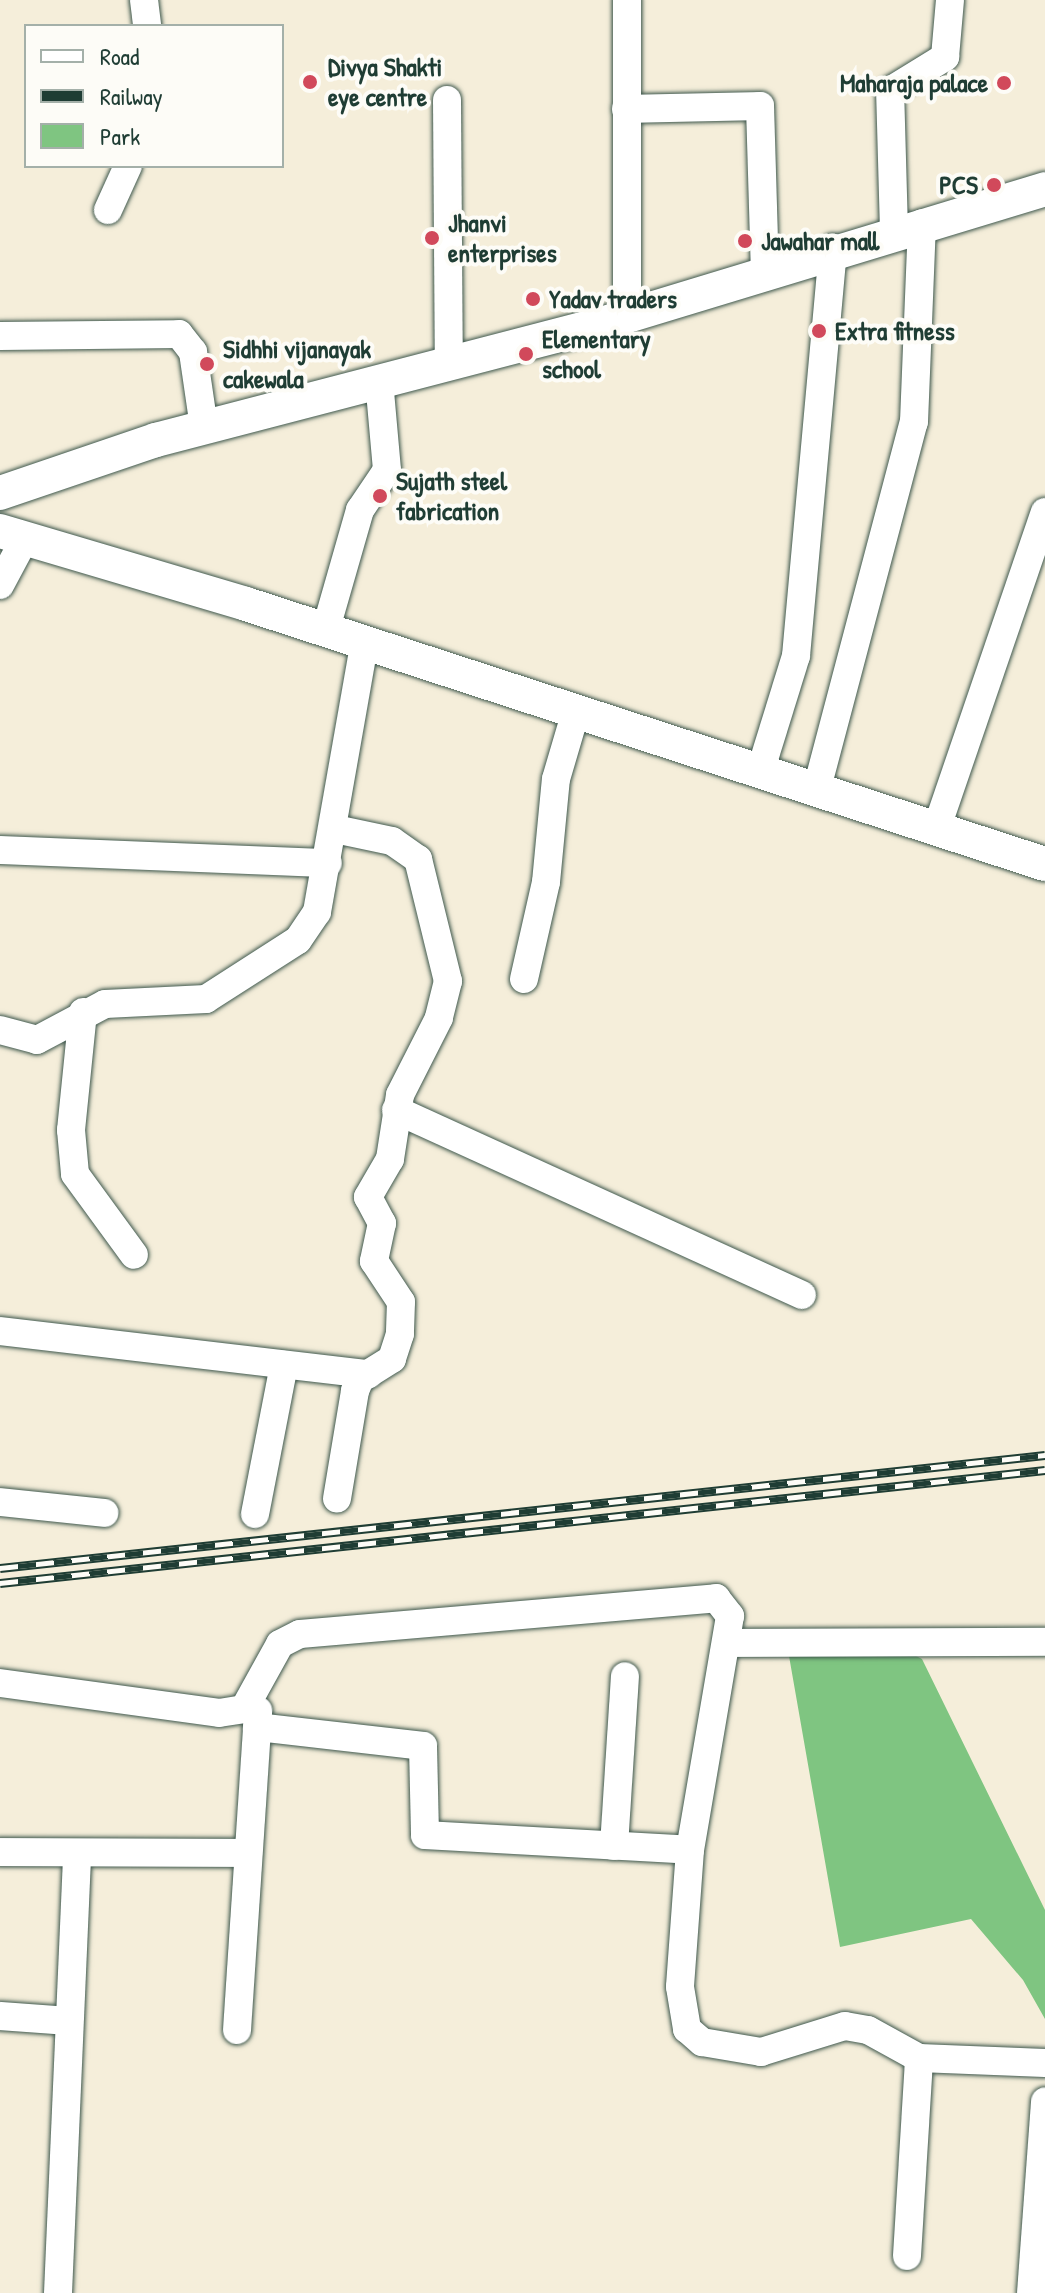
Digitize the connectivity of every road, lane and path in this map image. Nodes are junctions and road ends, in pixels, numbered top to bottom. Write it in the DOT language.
graph roads {
  1 [pos="144,0"];
  2 [pos="627,0"];
  3 [pos="950,0"];
  4 [pos="147,24"];
  5 [pos="447,100"];
  6 [pos="626,109"];
  7 [pos="127,168"];
  8 [pos="1045,189"];
  9 [pos="108,210"];
  10 [pos="908,227"];
  11 [pos="833,248"];
  12 [pos="765,275"];
  13 [pos="627,315"];
  14 [pos="0,336"];
  15 [pos="449,362"];
  16 [pos="379,380"];
  17 [pos="204,427"];
  18 [pos="0,493"];
  19 [pos="1045,512"];
  20 [pos="12,536"];
  21 [pos="0,585"];
  22 [pos="325,632"];
  23 [pos="364,645"];
  24 [pos="576,711"];
  25 [pos="761,769"];
  26 [pos="817,788"];
  27 [pos="335,829"];
  28 [pos="936,830"];
  29 [pos="0,850"];
  30 [pos="328,863"];
  31 [pos="1045,864"];
  32 [pos="524,979"];
  33 [pos="83,1012"];
  34 [pos="0,1030"];
  35 [pos="396,1110"];
  36 [pos="134,1255"];
  37 [pos="802,1295"];
  38 [pos="0,1331"];
  39 [pos="284,1365"];
  40 [pos="368,1374"];
  41 [pos="337,1498"];
  42 [pos="0,1502"];
  43 [pos="104,1513"];
  44 [pos="255,1514"];
  45 [pos="1045,1642"];
  46 [pos="728,1643"];
  47 [pos="625,1676"];
  48 [pos="0,1683"];
  49 [pos="260,1690"];
  50 [pos="257,1727"];
  51 [pos="614,1846"];
  52 [pos="690,1850"];
  53 [pos="0,1852"];
  54 [pos="77,1853"];
  55 [pos="247,1853"];
  56 [pos="0,2016"];
  57 [pos="69,2021"];
  58 [pos="237,2030"];
  59 [pos="919,2058"];
  60 [pos="1045,2063"];
  61 [pos="1045,2102"];
  62 [pos="907,2256"];
  63 [pos="58,2293"];
  64 [pos="1031,2293"];
  1 -- 4 [label="street"];
  2 -- 6 [label="street"];
  3 -- 10 [label="street"];
  5 -- 15 [label="street"];
  6 -- 12 [label="street"];
  6 -- 13 [label="street"];
  7 -- 9 [label="street"];
  8 -- 10 [label="main road"];
  10 -- 11 [label="main road"];
  10 -- 26 [label="street"];
  11 -- 12 [label="main road"];
  11 -- 25 [label="street"];
  12 -- 13 [label="main road"];
  13 -- 15 [label="main road"];
  14 -- 17 [label="street"];
  15 -- 16 [label="main road"];
  16 -- 17 [label="main road"];
  16 -- 22 [label="street"];
  17 -- 18 [label="main road"];
  19 -- 28 [label="street"];
  20 -- 21 [label="street"];
  20 -- 22 [label="main road"];
  22 -- 23 [label="main road"];
  23 -- 24 [label="main road"];
  23 -- 27 [label="street"];
  24 -- 25 [label="main road"];
  24 -- 32 [label="street"];
  25 -- 26 [label="main road"];
  26 -- 28 [label="main road"];
  27 -- 30 [label="street"];
  27 -- 35 [label="street"];
  28 -- 31 [label="main road"];
  29 -- 30 [label="street"];
  30 -- 33 [label="street"];
  33 -- 34 [label="street"];
  33 -- 36 [label="street"];
  35 -- 37 [label="street"];
  35 -- 40 [label="street"];
  38 -- 39 [label="street"];
  39 -- 40 [label="street"];
  39 -- 44 [label="street"];
  40 -- 41 [label="street"];
  42 -- 43 [label="street"];
  45 -- 46 [label="street"];
  46 -- 49 [label="street"];
  46 -- 52 [label="street"];
  47 -- 51 [label="street"];
  48 -- 49 [label="street"];
  49 -- 50 [label="street"];
  50 -- 51 [label="street"];
  50 -- 55 [label="street"];
  51 -- 52 [label="street"];
  52 -- 59 [label="street"];
  53 -- 54 [label="street"];
  54 -- 55 [label="street"];
  54 -- 57 [label="street"];
  55 -- 58 [label="street"];
  56 -- 57 [label="street"];
  57 -- 63 [label="street"];
  59 -- 60 [label="street"];
  59 -- 62 [label="street"];
  61 -- 64 [label="street"];
}
